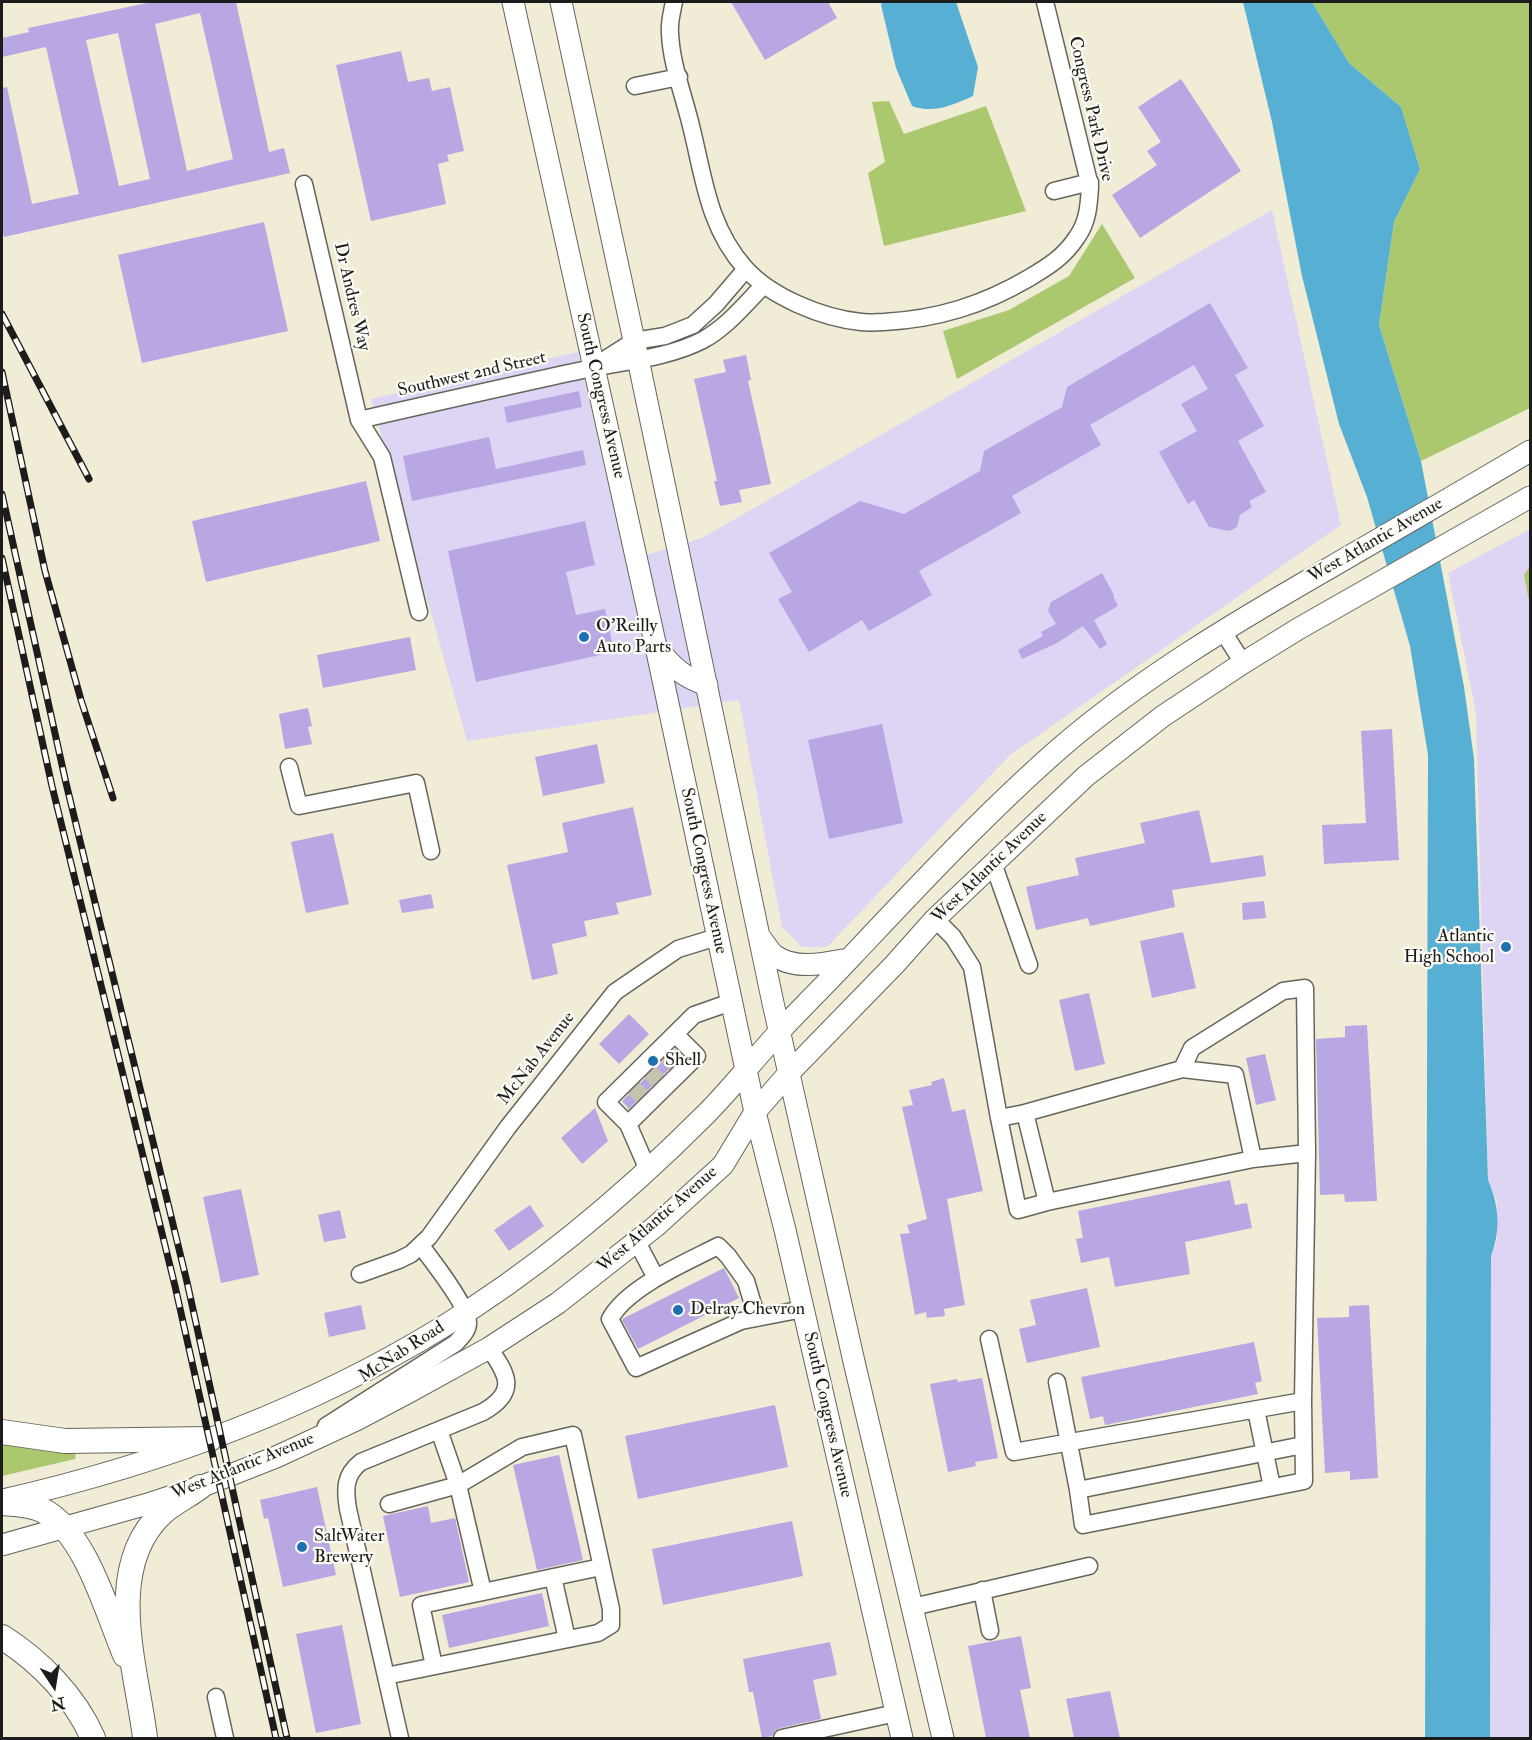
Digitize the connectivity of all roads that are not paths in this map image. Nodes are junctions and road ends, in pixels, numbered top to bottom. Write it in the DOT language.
graph roads {
  1 [pos="513,2"];
  2 [pos="561,2"];
  3 [pos="674,2"];
  4 [pos="1045,2"];
  5 [pos="679,77"];
  6 [pos="635,86"];
  7 [pos="1090,182"];
  8 [pos="304,184"];
  9 [pos="1054,191"];
  10 [pos="746,269"];
  11 [pos="764,285"];
  12 [pos="636,350"];
  13 [pos="593,368"];
  14 [pos="359,420"];
  15 [pos="1530,451"];
  16 [pos="1530,498"];
  17 [pos="419,612"];
  18 [pos="1222,630"];
  19 [pos="656,647"];
  20 [pos="1243,663"];
  21 [pos="707,685"];
  22 [pos="290,767"];
  23 [pos="431,851"];
  24 [pos="993,863"];
  25 [pos="935,919"];
  26 [pos="759,935"];
  27 [pos="717,937"];
  28 [pos="849,959"];
  29 [pos="1029,965"];
  30 [pos="731,1002"];
  31 [pos="780,1031"];
  32 [pos="675,1034"];
  33 [pos="1182,1069"];
  34 [pos="746,1071"];
  35 [pos="789,1073"];
  36 [pos="755,1112"];
  37 [pos="1025,1113"];
  38 [pos="999,1119"];
  39 [pos="628,1124"];
  40 [pos="1307,1153"];
  41 [pos="1253,1159"];
  42 [pos="648,1170"];
  43 [pos="1047,1202"];
  44 [pos="637,1242"];
  45 [pos="421,1246"];
  46 [pos="360,1274"];
  47 [pos="656,1278"];
  48 [pos="803,1309"];
  49 [pos="465,1313"];
  50 [pos="756,1318"];
  51 [pos="988,1339"];
  52 [pos="489,1347"];
  53 [pos="1057,1382"];
  54 [pos="1303,1401"];
  55 [pos="1256,1410"];
  56 [pos="439,1430"];
  57 [pos="2,1432"];
  58 [pos="210,1439"];
  59 [pos="1068,1444"];
  60 [pos="1303,1445"];
  61 [pos="1264,1453"];
  62 [pos="276,1457"];
  63 [pos="458,1485"];
  64 [pos="200,1487"];
  65 [pos="1272,1487"];
  66 [pos="1078,1490"];
  67 [pos="2,1502"];
  68 [pos="389,1504"];
  69 [pos="66,1528"];
  70 [pos="2,1545"];
  71 [pos="1089,1566"];
  72 [pos="601,1567"];
  73 [pos="553,1577"];
  74 [pos="982,1590"];
  75 [pos="483,1592"];
  76 [pos="913,1607"];
  77 [pos="990,1631"];
  78 [pos="2,1637"];
  79 [pos="567,1639"];
  80 [pos="434,1666"];
  81 [pos="386,1676"];
  82 [pos="136,1682"];
  83 [pos="216,1697"];
  84 [pos="896,1713"];
  85 [pos="93,1738"];
  86 [pos="145,1738"];
  87 [pos="225,1738"];
  88 [pos="400,1738"];
  89 [pos="782,1738"];
  90 [pos="902,1738"];
  91 [pos="943,1738"];
  1 -- 13 [label="main road, South Congress Avenue"];
  2 -- 12 [label="main road"];
  3 -- 5 [label="street, Congress Park Drive"];
  4 -- 7 [label="street, Congress Park Drive"];
  5 -- 6 [label="street"];
  5 -- 10 [label="street, Congress Park Drive"];
  7 -- 9 [label="street"];
  7 -- 11 [label="street, Congress Park Drive"];
  8 -- 14 [label="street, Dr Andres Way"];
  10 -- 11 [label="street, Congress Park Drive"];
  10 -- 12 [label="street"];
  11 -- 12 [label="street"];
  12 -- 13 [label="street, Southwest 2nd Street"];
  12 -- 21 [label="main road"];
  13 -- 14 [label="street, Southwest 2nd Street"];
  13 -- 19 [label="main road, South Congress Avenue"];
  14 -- 17 [label="street, Dr Andres Way"];
  15 -- 18 [label="main road, West Atlantic Avenue"];
  16 -- 20 [label="main road, West Atlantic Avenue"];
  18 -- 20 [label="street"];
  18 -- 28 [label="main road, West Atlantic Avenue"];
  19 -- 21 [label="main road"];
  19 -- 27 [label="main road, South Congress Avenue"];
  20 -- 24 [label="main road, West Atlantic Avenue"];
  21 -- 26 [label="main road"];
  22 -- 23 [label="street"];
  24 -- 25 [label="main road, West Atlantic Avenue"];
  24 -- 29 [label="street"];
  25 -- 35 [label="main road, West Atlantic Avenue"];
  25 -- 38 [label="street"];
  26 -- 28 [label="main road"];
  26 -- 31 [label="main road"];
  27 -- 30 [label="main road, South Congress Avenue"];
  27 -- 45 [label="street, McNab Avenue"];
  28 -- 31 [label="main road, West Atlantic Avenue"];
  30 -- 32 [label="street"];
  30 -- 34 [label="main road, South Congress Avenue"];
  31 -- 34 [label="main road, West Atlantic Avenue"];
  31 -- 35 [label="main road"];
  32 -- 39 [label="street"];
  32 -- 39 [label="street"];
  33 -- 37 [label="street"];
  33 -- 40 [label="street"];
  33 -- 41 [label="street"];
  34 -- 36 [label="main road, South Congress Avenue"];
  34 -- 42 [label="main road, West Atlantic Avenue"];
  35 -- 36 [label="main road, West Atlantic Avenue"];
  35 -- 76 [label="main road"];
  36 -- 44 [label="main road, West Atlantic Avenue"];
  36 -- 48 [label="main road, South Congress Avenue"];
  37 -- 38 [label="street"];
  37 -- 43 [label="street"];
  38 -- 43 [label="street"];
  39 -- 42 [label="street"];
  40 -- 41 [label="street"];
  40 -- 54 [label="street"];
  41 -- 43 [label="street"];
  42 -- 49 [label="main road, West Atlantic Avenue"];
  44 -- 47 [label="street"];
  44 -- 52 [label="main road, West Atlantic Avenue"];
  45 -- 46 [label="street"];
  45 -- 49 [label="street, McNab Road"];
  47 -- 50 [label="street"];
  47 -- 50 [label="street"];
  48 -- 50 [label="street"];
  48 -- 84 [label="main road, South Congress Avenue"];
  49 -- 58 [label="main road, West Atlantic Avenue"];
  49 -- 62 [label="street, McNab Road"];
  51 -- 59 [label="street"];
  52 -- 56 [label="street"];
  52 -- 62 [label="main road, West Atlantic Avenue"];
  53 -- 59 [label="street"];
  54 -- 55 [label="street"];
  54 -- 60 [label="street"];
  55 -- 59 [label="street"];
  55 -- 61 [label="street"];
  56 -- 63 [label="street"];
  56 -- 81 [label="street"];
  57 -- 58 [label="highway"];
  58 -- 67 [label="main road, West Atlantic Avenue"];
  59 -- 66 [label="street"];
  60 -- 61 [label="street"];
  60 -- 65 [label="street"];
  61 -- 65 [label="street"];
  61 -- 66 [label="street"];
  62 -- 64 [label="main road, West Atlantic Avenue"];
  63 -- 68 [label="street"];
  63 -- 72 [label="street"];
  63 -- 75 [label="street"];
  64 -- 69 [label="main road, West Atlantic Avenue"];
  64 -- 82 [label="highway"];
  65 -- 66 [label="street"];
  67 -- 69 [label="highway"];
  69 -- 70 [label="main road, West Atlantic Avenue"];
  69 -- 82 [label="highway"];
  71 -- 74 [label="street"];
  72 -- 73 [label="street"];
  72 -- 79 [label="street"];
  73 -- 75 [label="street"];
  73 -- 79 [label="street"];
  74 -- 76 [label="street"];
  74 -- 77 [label="street"];
  75 -- 80 [label="street"];
  76 -- 91 [label="main road"];
  78 -- 85 [label="highway"];
  79 -- 80 [label="street"];
  80 -- 81 [label="street"];
  81 -- 88 [label="street"];
  82 -- 86 [label="highway"];
  83 -- 87 [label="street"];
  84 -- 89 [label="street"];
  84 -- 90 [label="main road, South Congress Avenue"];
}
